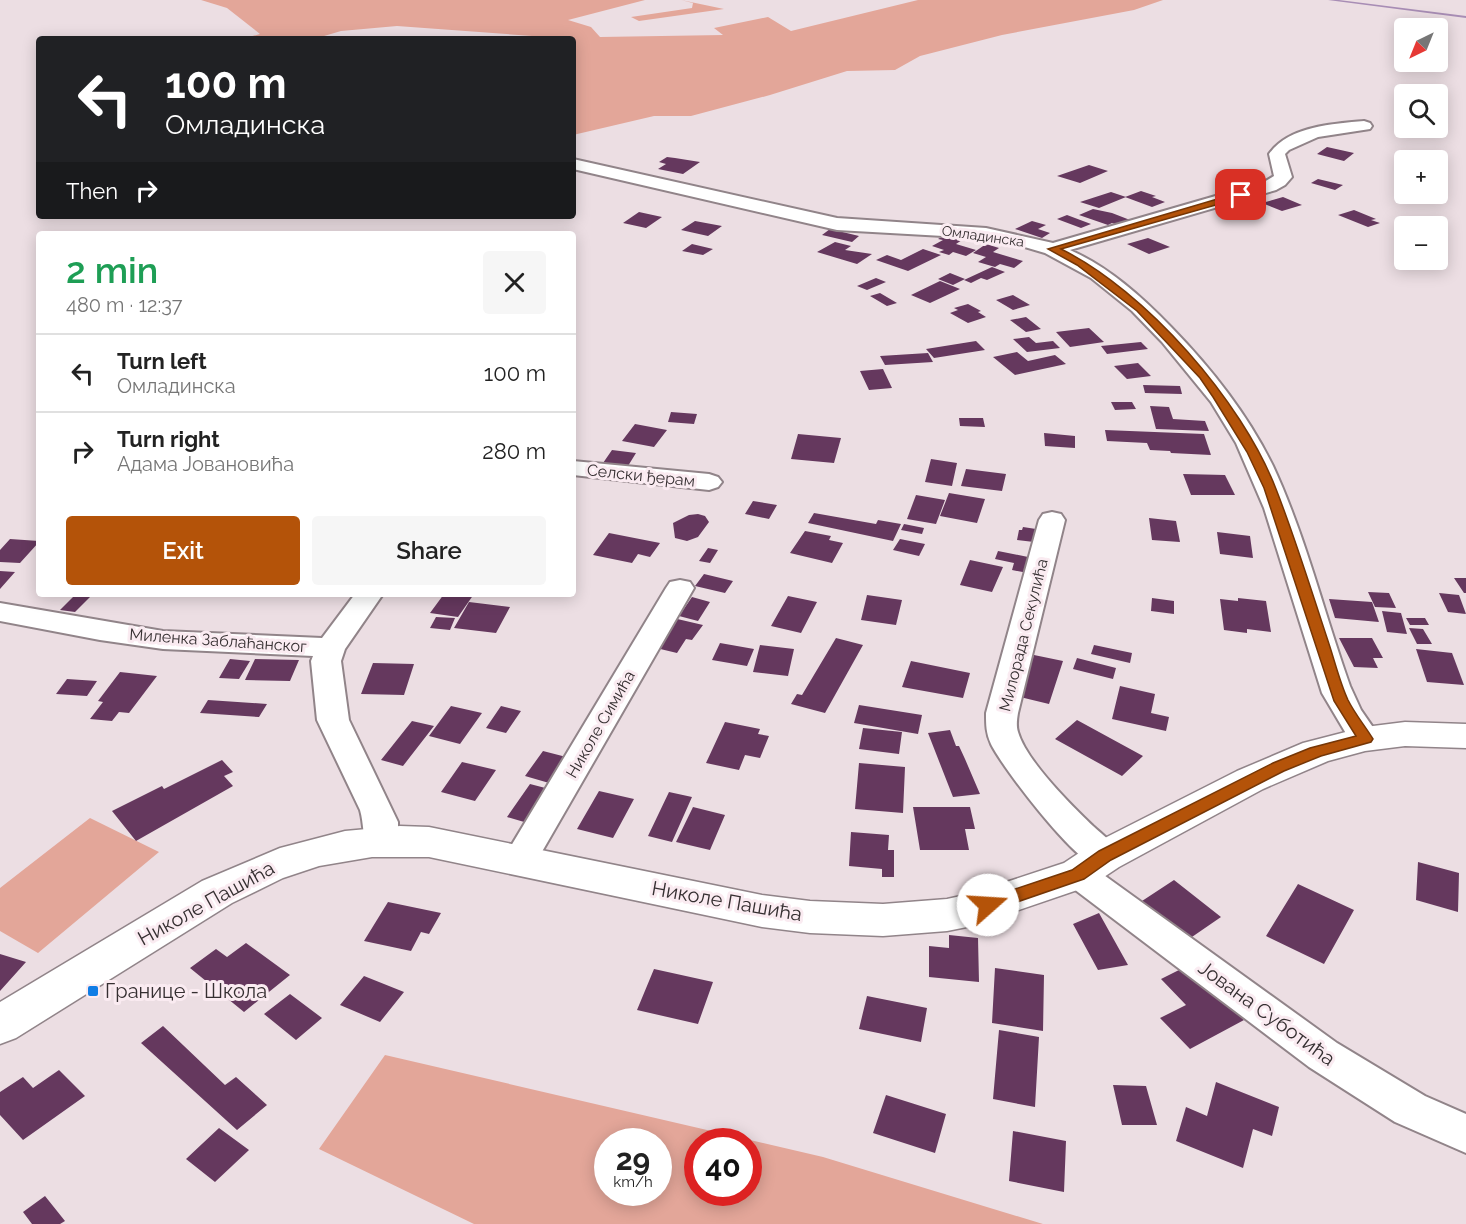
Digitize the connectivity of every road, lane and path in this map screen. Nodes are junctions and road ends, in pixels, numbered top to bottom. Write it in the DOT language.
graph roads {
  1 [pos="1364,126"];
  2 [pos="576,165"];
  3 [pos="1053,249"];
  4 [pos="576,468"];
  5 [pos="709,482"];
  6 [pos="1052,520"];
  7 [pos="680,588"];
  8 [pos="367,597"];
  9 [pos="0,612"];
  10 [pos="330,648"];
  11 [pos="1466,736"];
  12 [pos="1365,739"];
  13 [pos="381,840"];
  14 [pos="520,860"];
  15 [pos="1092,865"];
  16 [pos="0,1025"];
  17 [pos="1466,1134"];
  1 -- 3 [label="street"];
  2 -- 3 [label="street, Омладинска"];
  3 -- 12 [label="street, Омладинска"];
  4 -- 5 [label="street, Селски ђерам"];
  6 -- 15 [label="street, Милорада Секулића"];
  7 -- 14 [label="street, Николе Симића"];
  8 -- 10 [label="street"];
  9 -- 10 [label="street, Миленка Заблаћанског"];
  10 -- 13 [label="street"];
  11 -- 12 [label="street, Николе Пашића"];
  12 -- 15 [label="street, Николе Пашића"];
  13 -- 14 [label="street, Николе Пашића"];
  13 -- 16 [label="street, Николе Пашића"];
  14 -- 15 [label="street, Николе Пашића"];
  15 -- 17 [label="street, Јована Суботића"];
}
